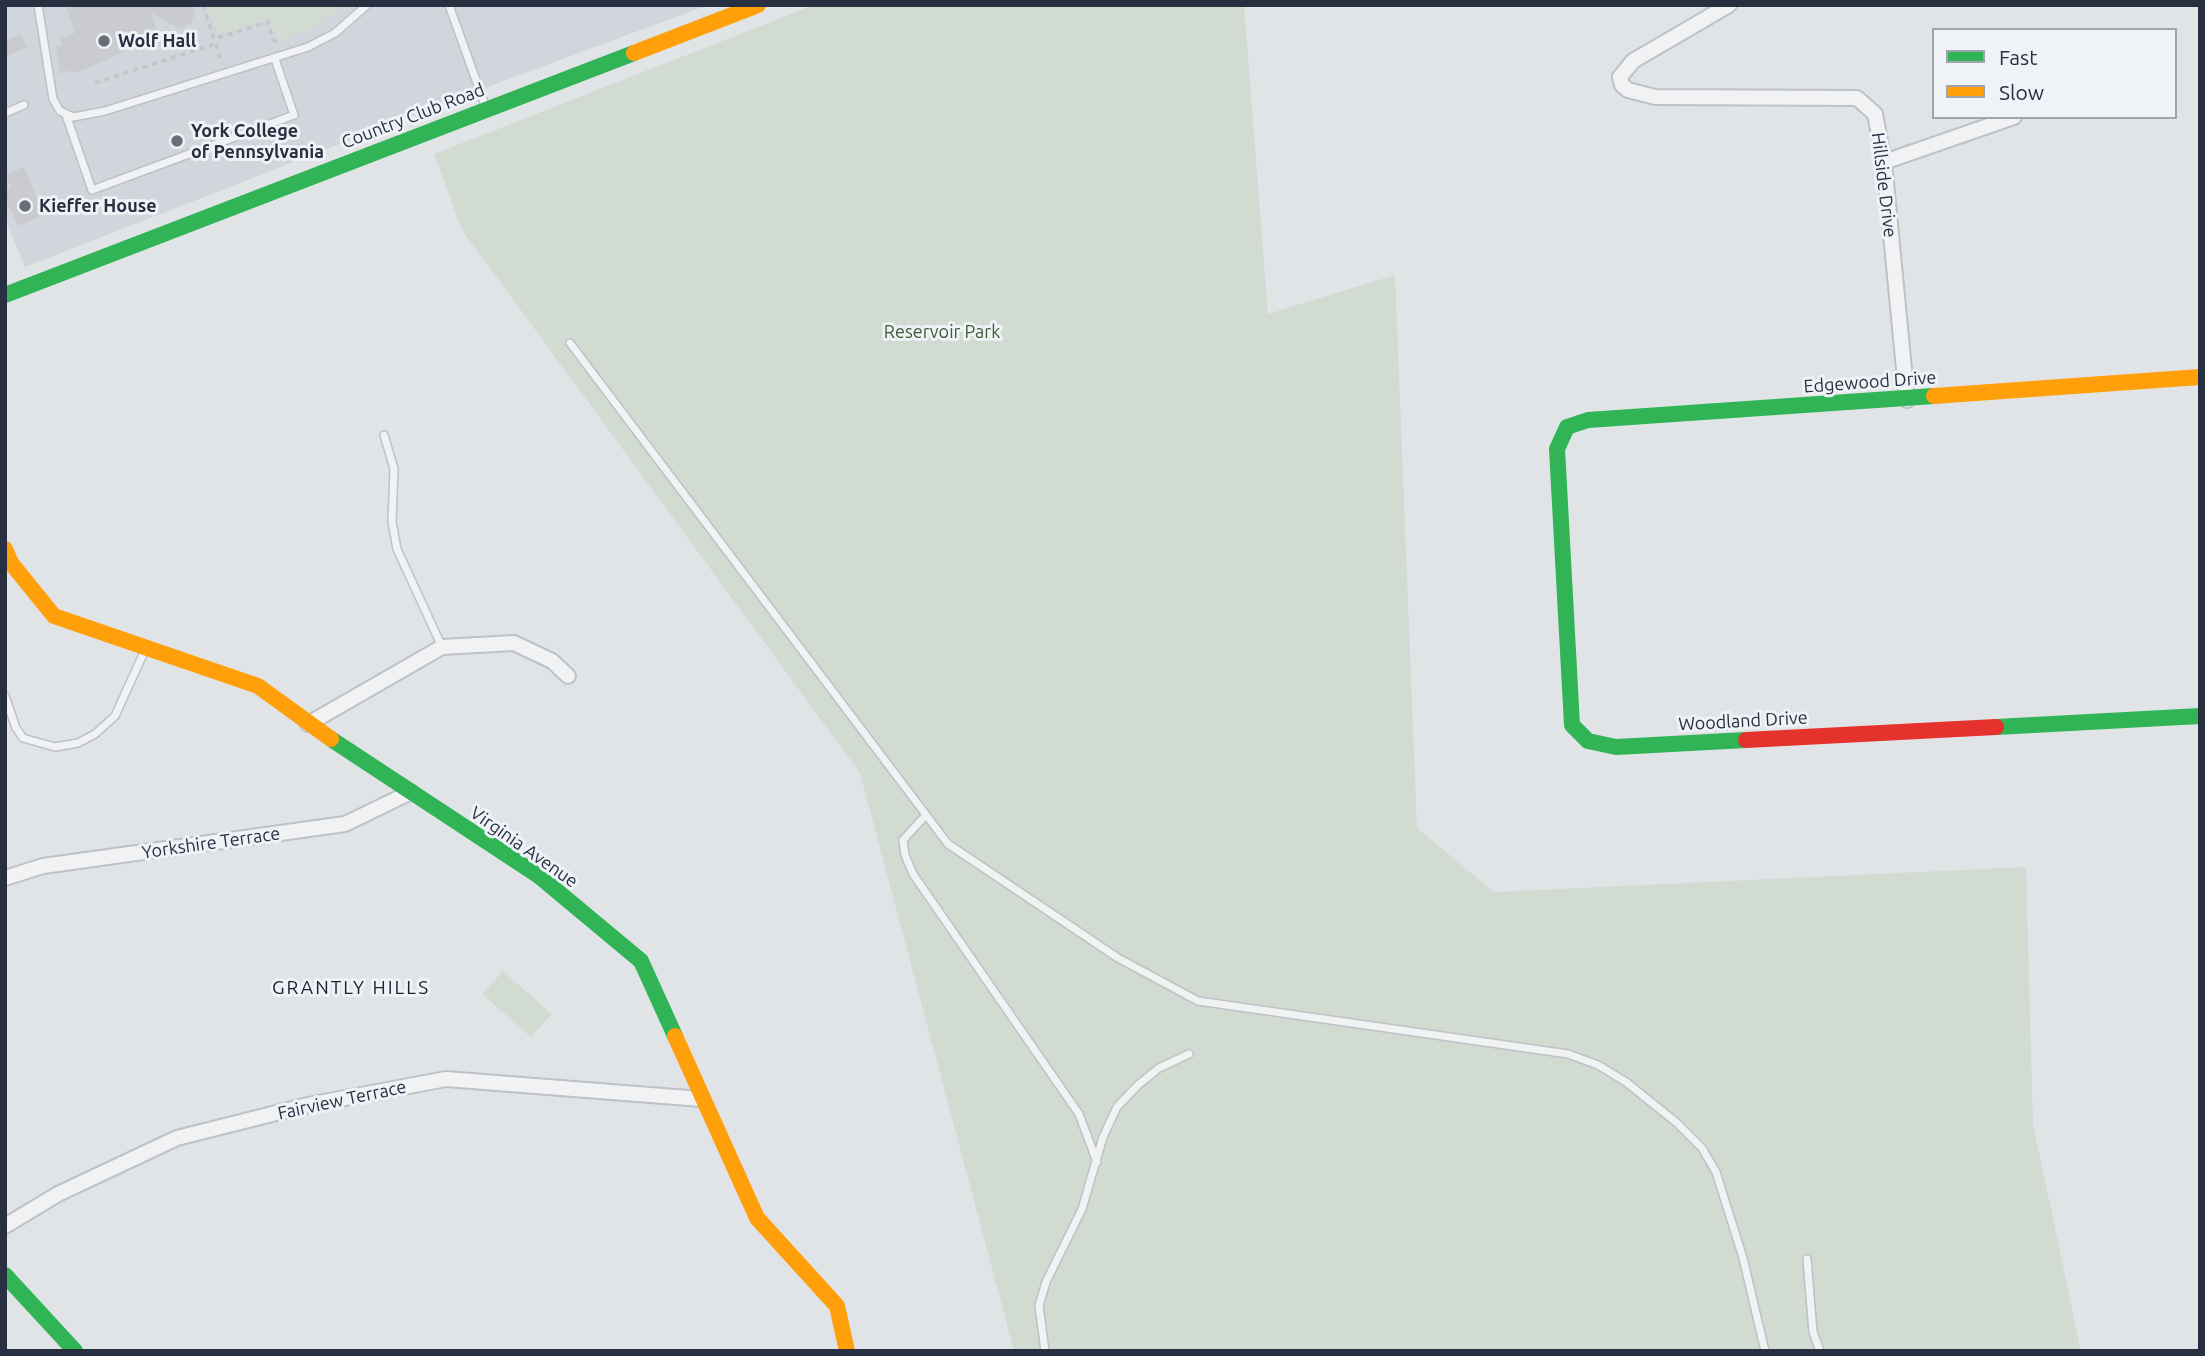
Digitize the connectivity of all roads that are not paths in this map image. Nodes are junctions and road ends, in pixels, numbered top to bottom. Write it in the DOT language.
graph roads {
  1 [pos="38,5"];
  2 [pos="367,5"];
  3 [pos="449,5"];
  4 [pos="758,5"];
  5 [pos="1730,5"];
  6 [pos="275,59"];
  7 [pos="24,105"];
  8 [pos="486,108"];
  9 [pos="5,113"];
  10 [pos="66,114"];
  11 [pos="2008,119"];
  12 [pos="1884,162"];
  13 [pos="5,295"];
  14 [pos="570,343"];
  15 [pos="2200,377"];
  16 [pos="1907,400"];
  17 [pos="384,435"];
  18 [pos="1558,449"];
  19 [pos="7,559"];
  20 [pos="442,647"];
  21 [pos="145,649"];
  22 [pos="568,676"];
  23 [pos="5,696"];
  24 [pos="2200,716"];
  25 [pos="308,724"];
  26 [pos="411,792"];
  27 [pos="925,816"];
  28 [pos="5,878"];
  29 [pos="1189,1054"];
  30 [pos="701,1099"];
  31 [pos="1097,1162"];
  32 [pos="5,1226"];
  33 [pos="1807,1259"];
  34 [pos="5,1275"];
  35 [pos="75,1351"];
  36 [pos="847,1351"];
  37 [pos="1045,1351"];
  38 [pos="1765,1351"];
  39 [pos="1819,1351"];
  1 -- 10 [label="lane"];
  2 -- 6 [label="lane"];
  3 -- 8 [label="lane"];
  4 -- 8 [label="street, Country Club Road"];
  5 -- 12 [label="street, Hillside Drive"];
  6 -- 10 [label="lane"];
  6 -- 10 [label="lane"];
  7 -- 9 [label="lane"];
  8 -- 13 [label="street, Country Club Road"];
  11 -- 12 [label="street"];
  12 -- 16 [label="street, Hillside Drive"];
  14 -- 27 [label="lane"];
  15 -- 16 [label="street, Edgewood Drive"];
  16 -- 18 [label="street, Edgewood Drive"];
  17 -- 20 [label="lane"];
  18 -- 24 [label="street, Woodland Drive"];
  19 -- 21 [label="street, Virginia Avenue"];
  20 -- 22 [label="street"];
  20 -- 25 [label="street"];
  21 -- 23 [label="lane"];
  21 -- 25 [label="street, Virginia Avenue"];
  25 -- 26 [label="street, Virginia Avenue"];
  26 -- 28 [label="street, Yorkshire Terrace"];
  26 -- 30 [label="street, Virginia Avenue"];
  27 -- 31 [label="lane"];
  27 -- 38 [label="lane"];
  29 -- 31 [label="lane"];
  30 -- 32 [label="street, Fairview Terrace"];
  30 -- 36 [label="street, Virginia Avenue"];
  31 -- 37 [label="lane"];
  33 -- 39 [label="lane"];
  34 -- 35 [label="street"];
}
